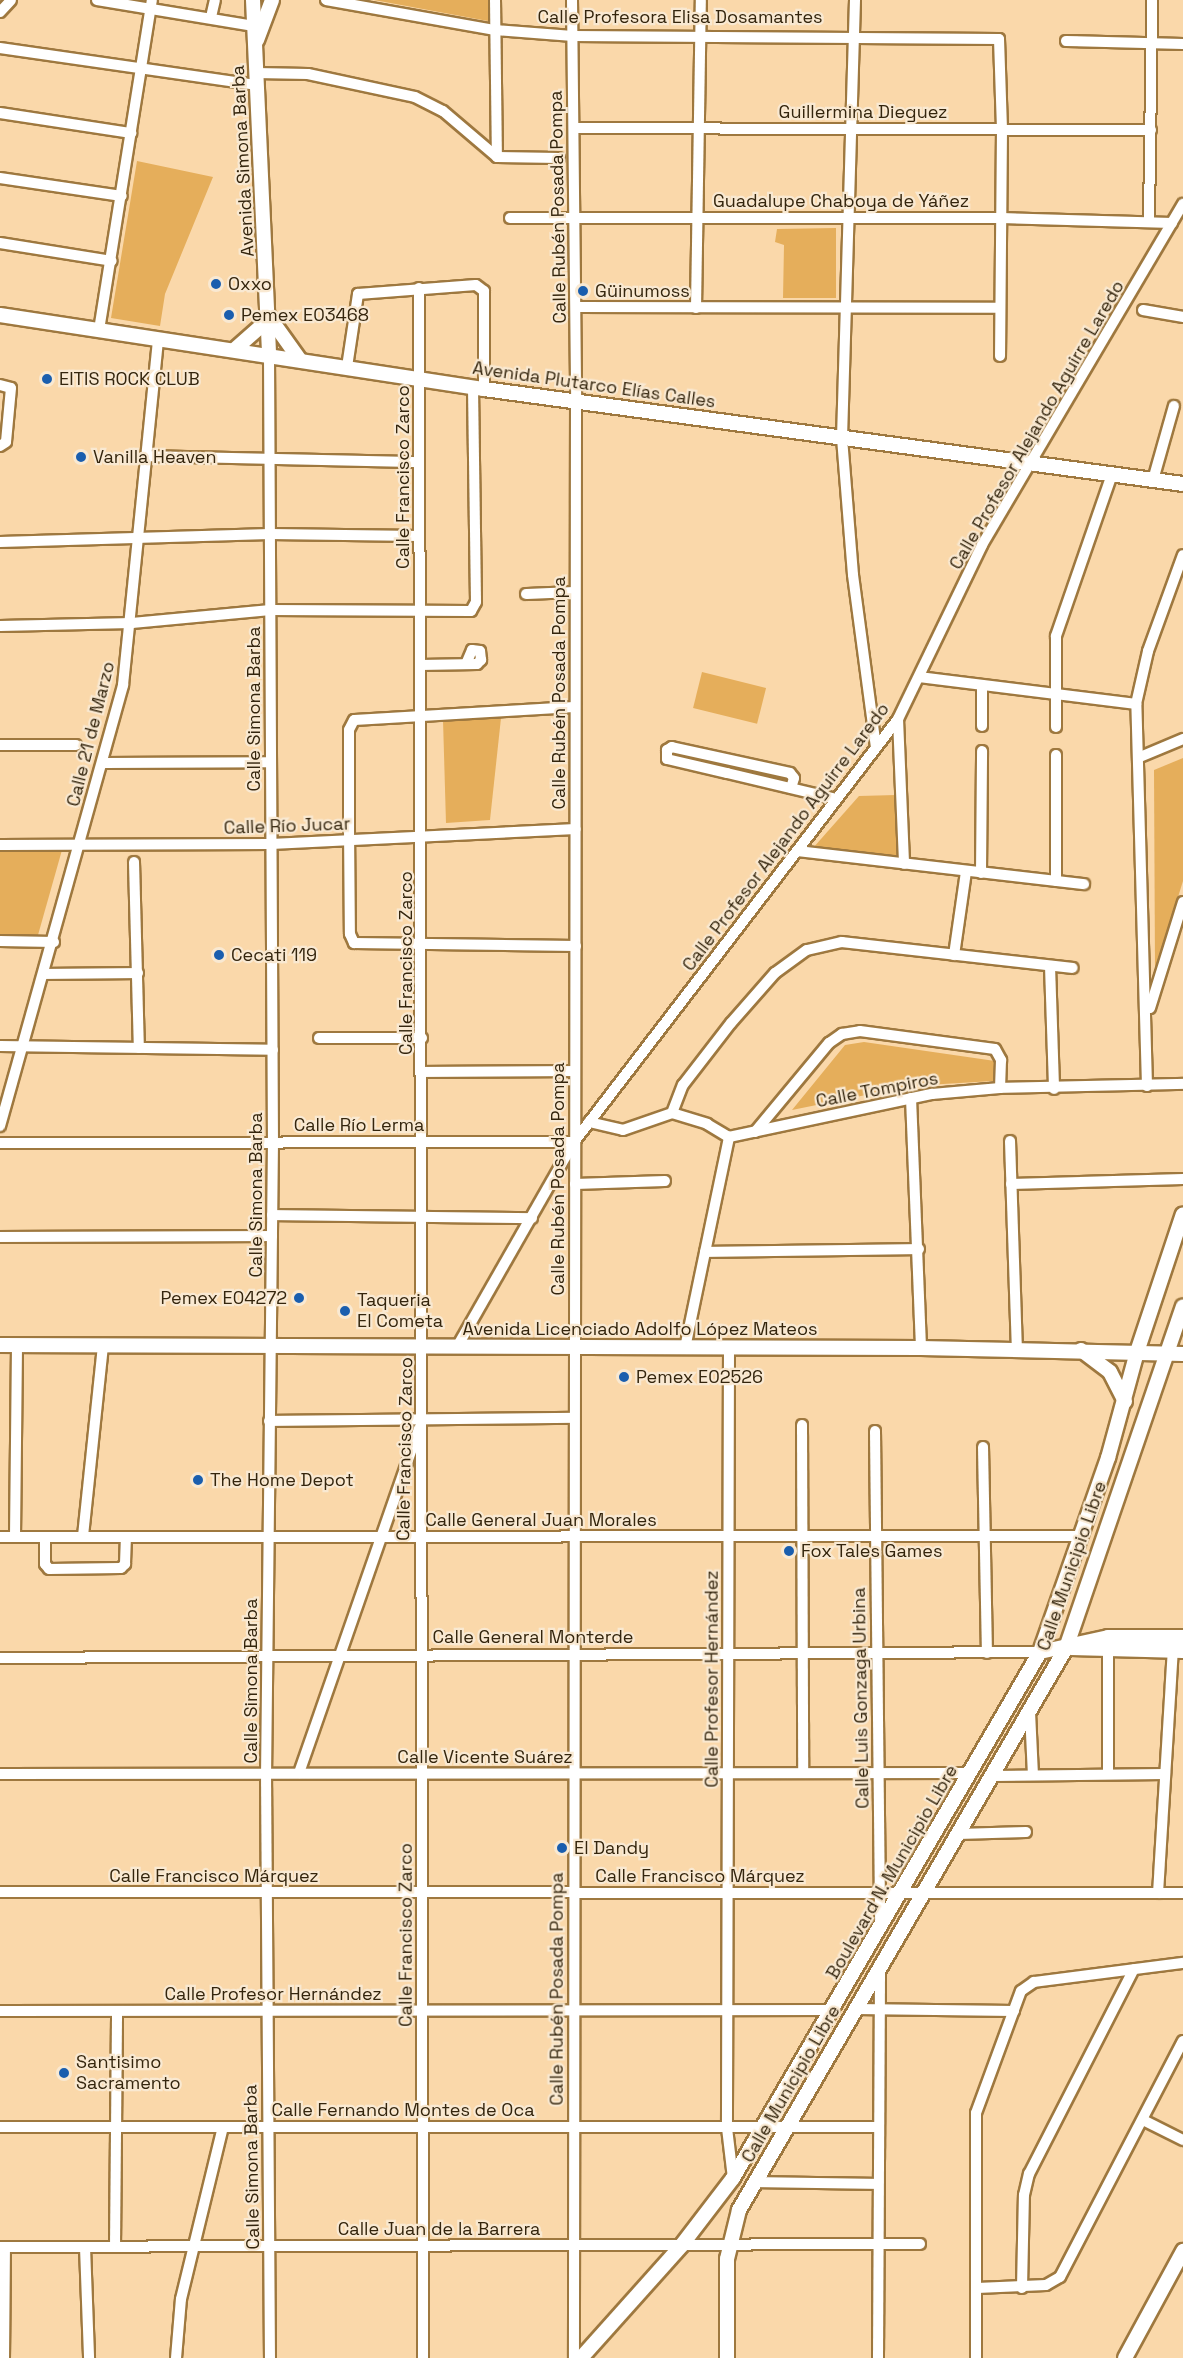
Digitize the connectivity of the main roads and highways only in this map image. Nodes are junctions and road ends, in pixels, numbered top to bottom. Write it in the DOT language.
graph roads {
  1 [pos="253,0"];
  2 [pos="272,0"];
  3 [pos="255,45"];
  4 [pos="0,315"];
  5 [pos="268,316"];
  6 [pos="234,350"];
  7 [pos="269,356"];
  8 [pos="300,360"];
  9 [pos="1183,484"];
  10 [pos="1183,1214"];
  11 [pos="1183,1306"];
  12 [pos="0,1345"];
  13 [pos="1081,1350"];
  14 [pos="1137,1352"];
  15 [pos="1164,1354"];
  16 [pos="1183,1354"];
  17 [pos="1125,1401"];
  18 [pos="1108,1458"];
  19 [pos="1126,1467"];
  20 [pos="1179,1643"];
  21 [pos="1066,1648"];
  22 [pos="1040,1652"];
  23 [pos="1183,2251"];
  24 [pos="580,2358"];
  25 [pos="727,2358"];
  26 [pos="1125,2358"];
  1 -- 3 [label="main road, Avenida Simona Barba"];
  2 -- 3 [label="main road"];
  3 -- 5 [label="main road, Avenida Simona Barba"];
  4 -- 6 [label="main road, Avenida Plutarco Elías Calles"];
  5 -- 6 [label="main road"];
  5 -- 7 [label="main road, Avenida Simona Barba"];
  5 -- 8 [label="main road"];
  6 -- 7 [label="main road, Avenida Plutarco Elías Calles"];
  7 -- 8 [label="main road, Avenida Plutarco Elías Calles"];
  8 -- 9 [label="main road, Avenida Plutarco Elías Calles"];
  10 -- 14 [label="main road, Boulevard N. Municipio Libre"];
  11 -- 15 [label="main road, Calle Municipio Libre"];
  12 -- 13 [label="main road, Avenida Licenciado Adolfo López Mateos"];
  13 -- 14 [label="main road, Avenida Licenciado Adolfo López Mateos"];
  13 -- 17 [label="main road"];
  14 -- 15 [label="main road, Avenida Licenciado Adolfo López Mateos"];
  14 -- 17 [label="main road, Boulevard N. Municipio Libre"];
  15 -- 16 [label="main road, Avenida Licenciado Adolfo López Mateos"];
  15 -- 19 [label="main road, Calle Municipio Libre"];
  17 -- 18 [label="main road, Boulevard N. Municipio Libre"];
  18 -- 19 [label="main road"];
  18 -- 22 [label="main road, Boulevard N. Municipio Libre"];
  19 -- 21 [label="main road, Calle Municipio Libre"];
  20 -- 21 [label="main road, Calle General Monterde"];
  21 -- 22 [label="main road, Calle General Monterde"];
  21 -- 25 [label="main road, Calle Municipio Libre"];
  22 -- 24 [label="main road, Boulevard N. Municipio Libre"];
  23 -- 26 [label="main road"];
}
